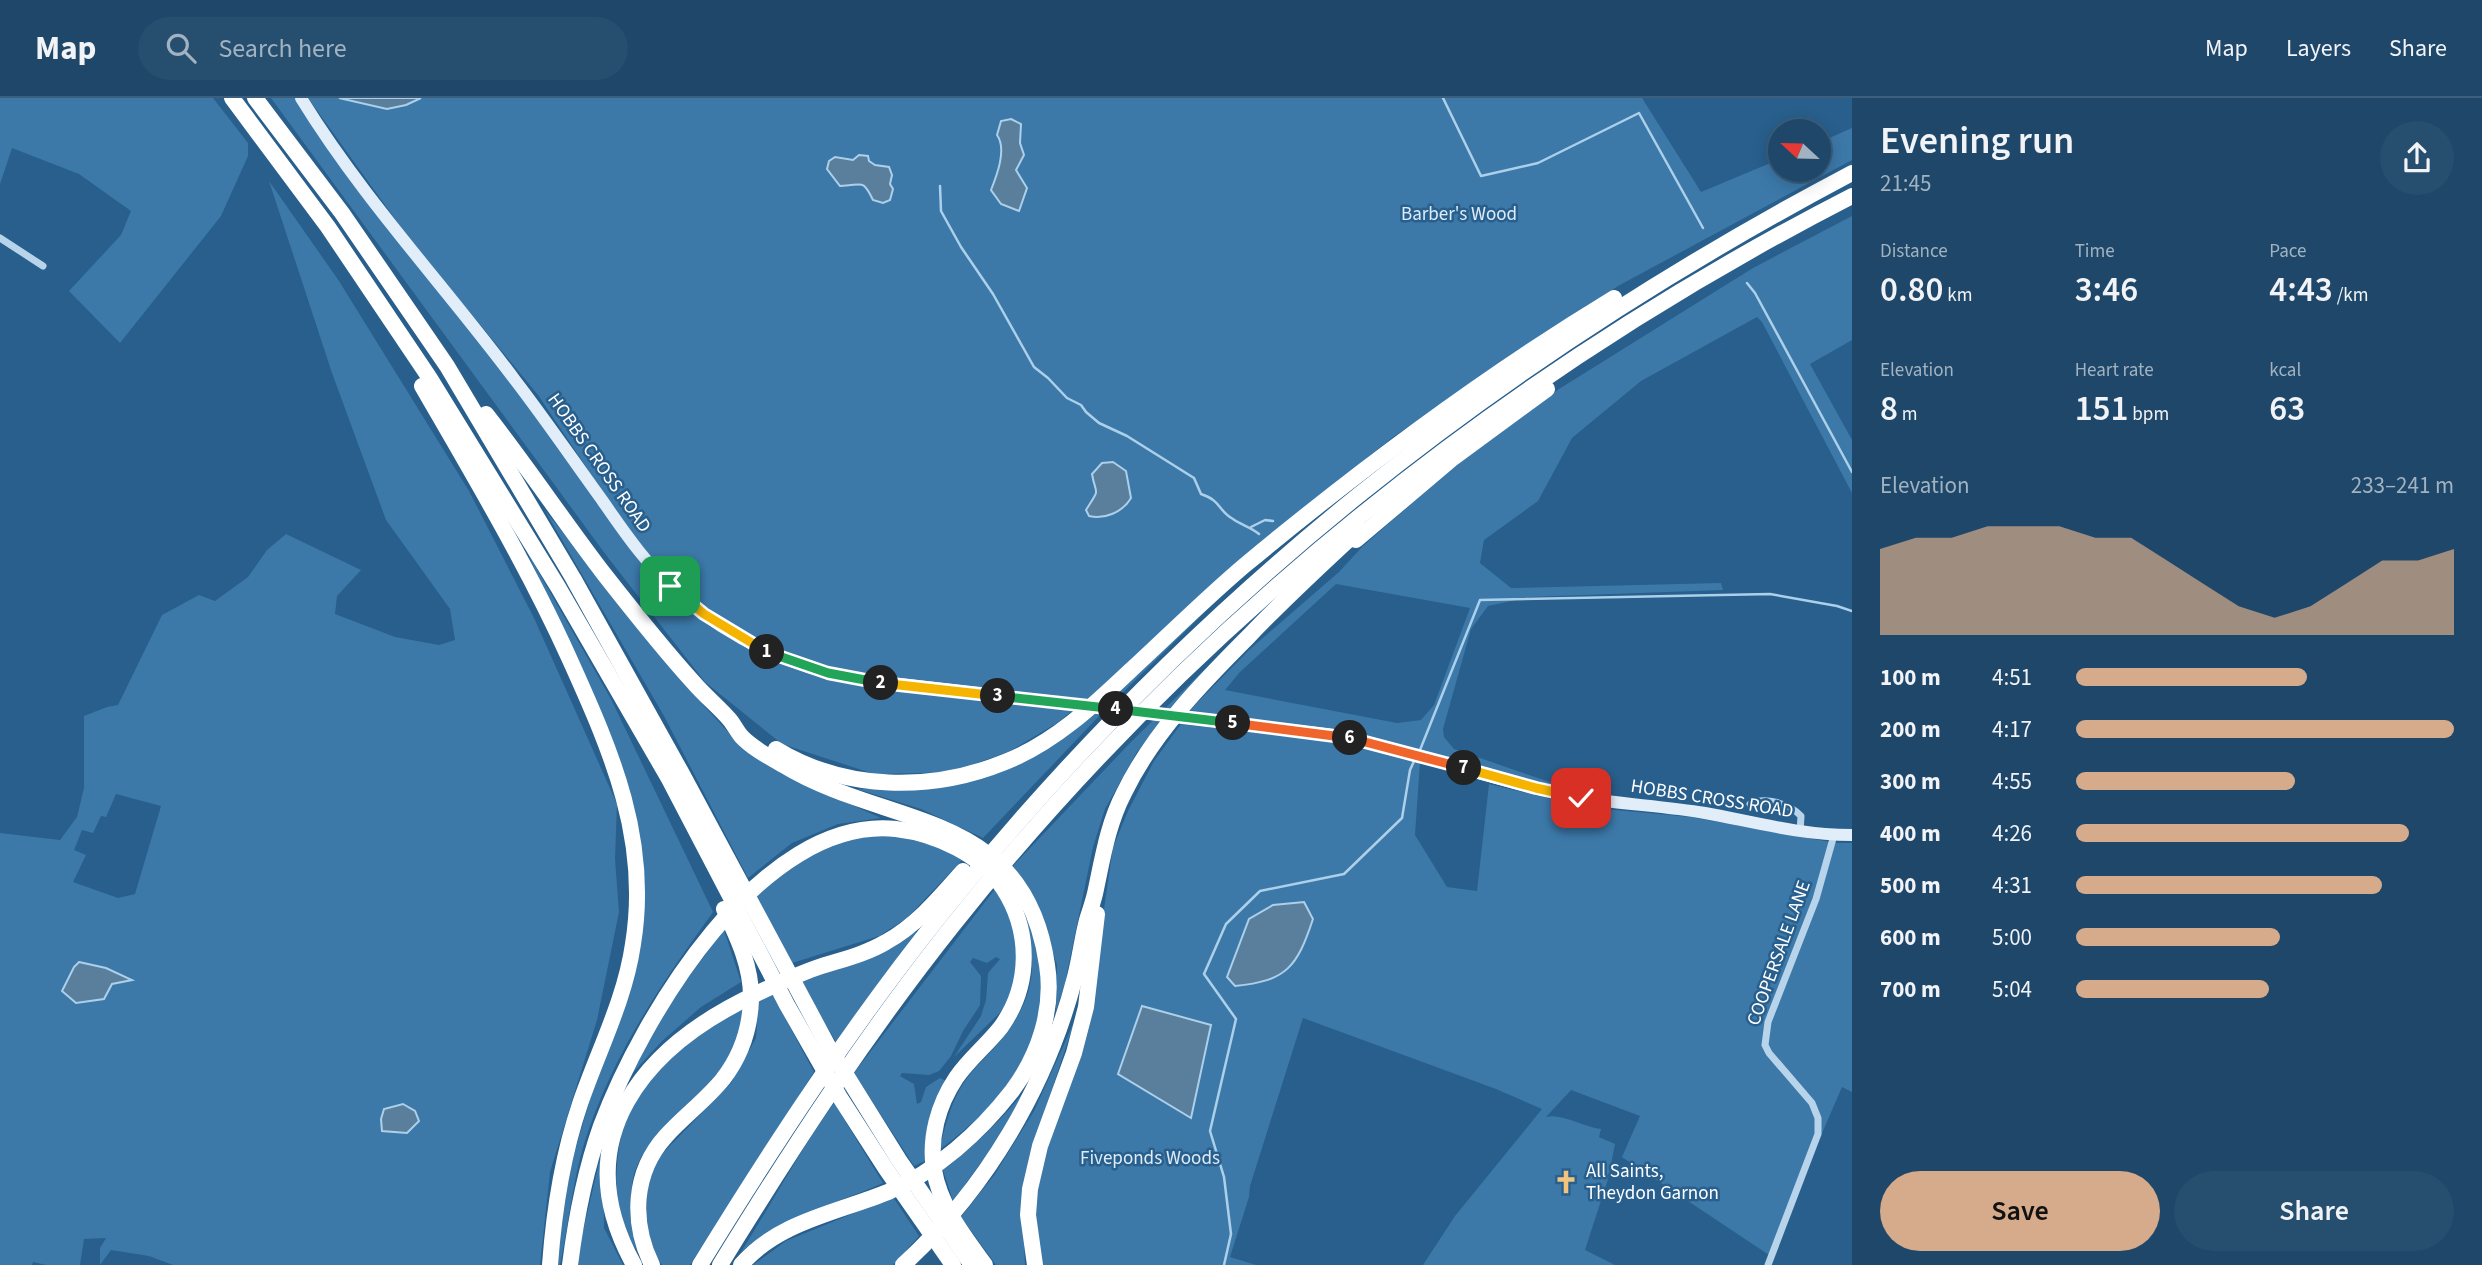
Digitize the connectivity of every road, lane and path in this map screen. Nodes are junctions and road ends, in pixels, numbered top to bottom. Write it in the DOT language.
graph roads {
  1 [pos="232,98"];
  2 [pos="255,98"];
  3 [pos="301,98"];
  4 [pos="1852,173"];
  5 [pos="1852,196"];
  6 [pos="328,226"];
  7 [pos="1754,227"];
  8 [pos="0,238"];
  9 [pos="43,266"];
  10 [pos="1714,271"];
  11 [pos="447,366"];
  12 [pos="1378,477"];
  13 [pos="1396,487"];
  14 [pos="1192,614"];
  15 [pos="1248,637"];
  16 [pos="729,719"];
  17 [pos="669,779"];
  18 [pos="1750,804"];
  19 [pos="1800,832"];
  20 [pos="1834,835"];
  21 [pos="1852,835"];
  22 [pos="1015,838"];
  23 [pos="963,890"];
  24 [pos="1096,891"];
  25 [pos="813,1218"];
  26 [pos="905,1263"];
  27 [pos="550,1265"];
  28 [pos="570,1265"];
  29 [pos="634,1265"];
  30 [pos="652,1265"];
  31 [pos="700,1265"];
  32 [pos="720,1265"];
  33 [pos="734,1265"];
  34 [pos="741,1265"];
  35 [pos="953,1265"];
  36 [pos="972,1265"];
  37 [pos="985,1265"];
  38 [pos="1035,1265"];
  39 [pos="1768,1265"];
  1 -- 6 [label="highway"];
  2 -- 11 [label="highway"];
  3 -- 19 [label="street, HOBBS CROSS ROAD"];
  4 -- 7 [label="highway"];
  5 -- 10 [label="highway"];
  6 -- 17 [label="highway"];
  6 -- 27 [label="highway"];
  7 -- 12 [label="highway"];
  7 -- 14 [label="highway"];
  8 -- 9 [label="street"];
  10 -- 13 [label="highway"];
  10 -- 15 [label="highway"];
  11 -- 16 [label="highway"];
  11 -- 36 [label="highway"];
  12 -- 14 [label="highway"];
  12 -- 22 [label="highway"];
  13 -- 15 [label="highway"];
  13 -- 22 [label="highway"];
  14 -- 16 [label="highway"];
  15 -- 24 [label="highway"];
  16 -- 25 [label="highway"];
  17 -- 30 [label="highway"];
  17 -- 35 [label="highway"];
  18 -- 19 [label="street, HOBBS CROSS ROAD"];
  19 -- 20 [label="street, HOBBS CROSS ROAD"];
  20 -- 21 [label="street, HOBBS CROSS ROAD"];
  20 -- 39 [label="street, COOPERSALE LANE"];
  22 -- 23 [label="highway"];
  22 -- 23 [label="highway"];
  23 -- 29 [label="highway"];
  23 -- 31 [label="highway"];
  23 -- 32 [label="highway"];
  24 -- 26 [label="highway"];
  24 -- 38 [label="highway"];
  25 -- 33 [label="highway"];
  25 -- 34 [label="highway"];
  28 -- 37 [label="highway"];
}
